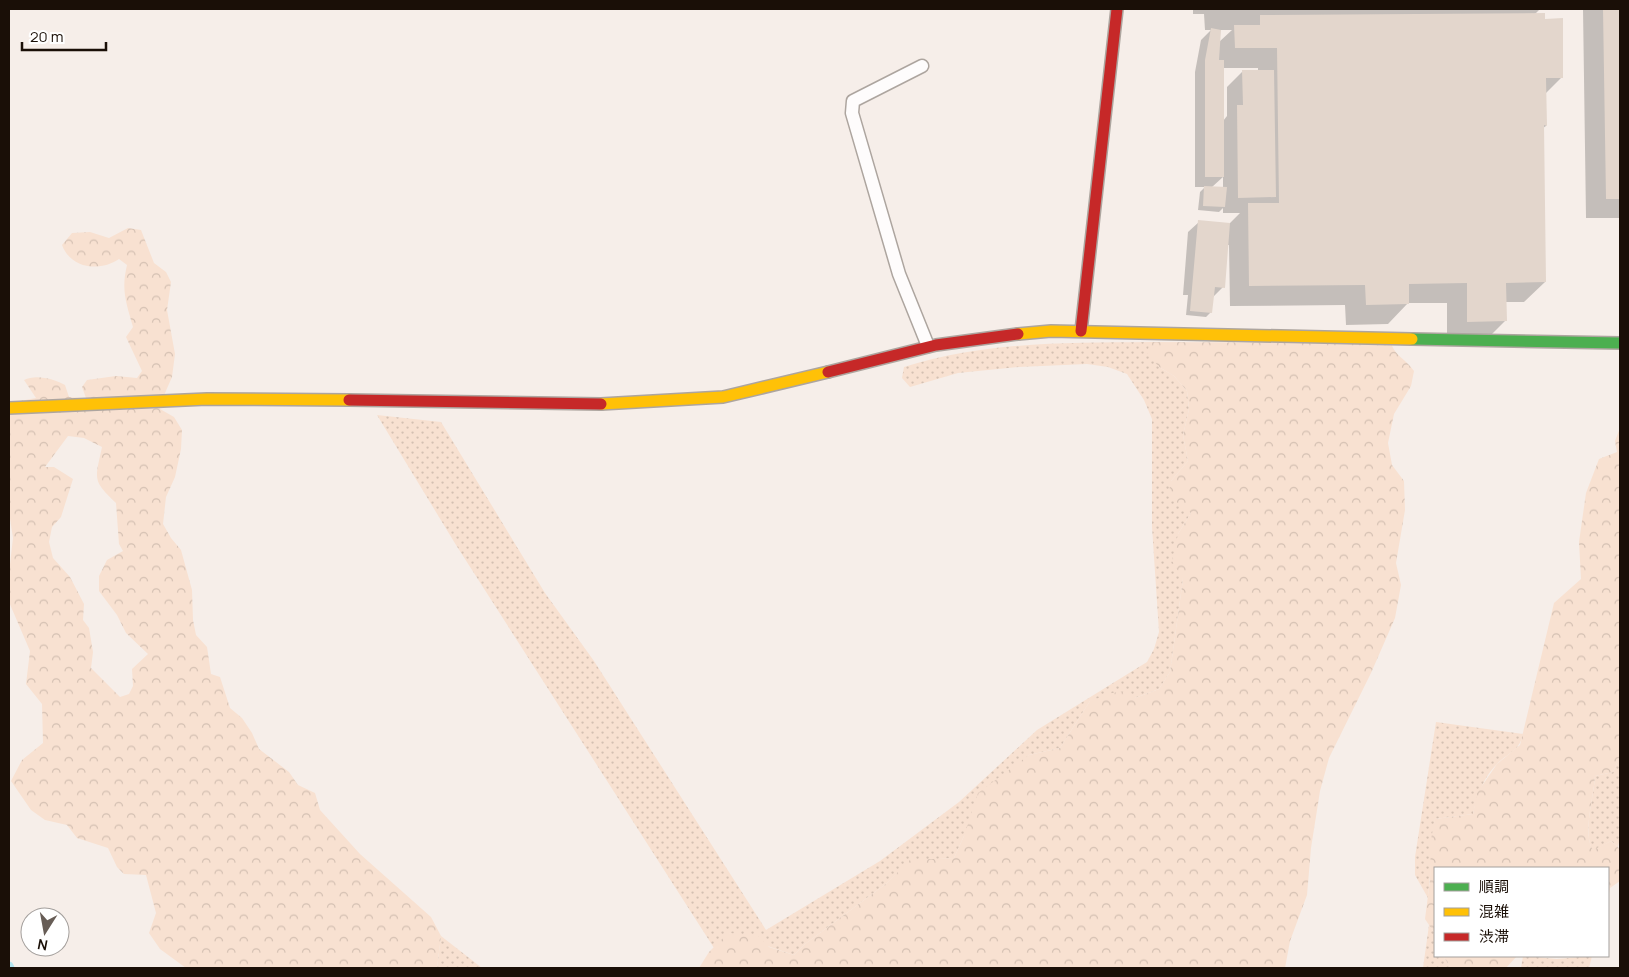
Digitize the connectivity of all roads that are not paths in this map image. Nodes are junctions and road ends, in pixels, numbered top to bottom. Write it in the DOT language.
graph roads {
  1 [pos="1117,9"];
  2 [pos="922,66"];
  3 [pos="1081,331"];
  4 [pos="1620,343"];
  5 [pos="928,346"];
  6 [pos="9,408"];
  1 -- 3 [label="street"];
  2 -- 5 [label="lane"];
  3 -- 4 [label="street"];
  3 -- 5 [label="street"];
  5 -- 6 [label="street"];
}
